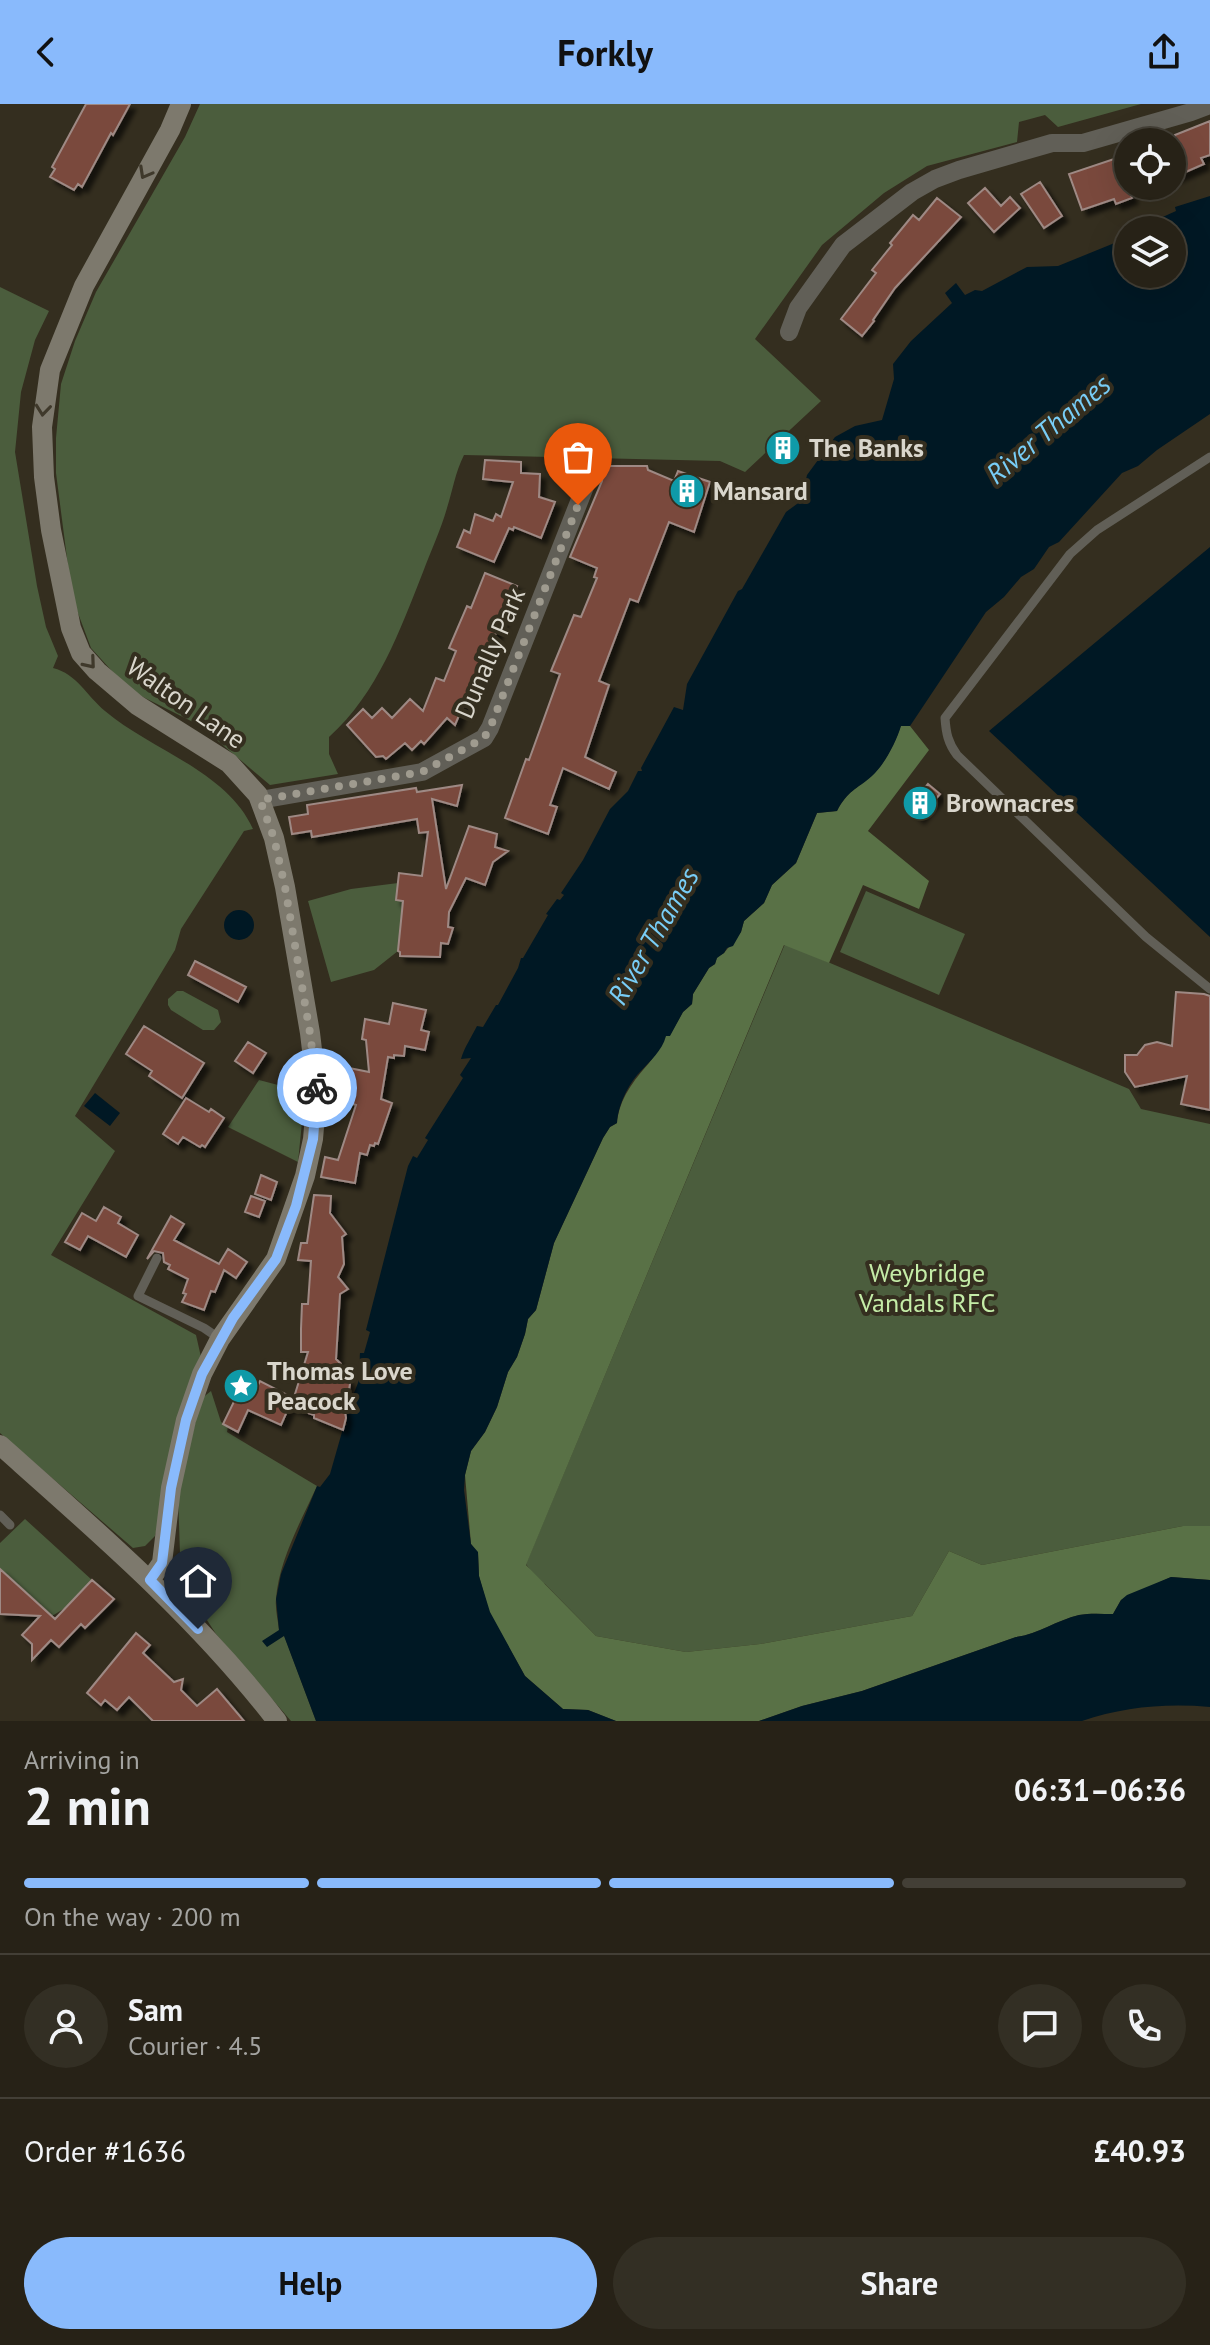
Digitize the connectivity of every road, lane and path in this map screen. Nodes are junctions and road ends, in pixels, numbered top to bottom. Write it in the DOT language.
graph roads {
  1 [pos="181,104"];
  2 [pos="1210,105"];
  3 [pos="789,332"];
  4 [pos="1210,457"];
  5 [pos="594,458"];
  6 [pos="260,800"];
  7 [pos="1210,989"];
  8 [pos="157,1258"];
  9 [pos="220,1339"];
  10 [pos="0,1445"];
  11 [pos="0,1515"];
  12 [pos="10,1525"];
  13 [pos="150,1580"];
  14 [pos="277,1721"];
  1 -- 6 [label="main road, Walton Lane, one-way"];
  2 -- 3 [label="street"];
  4 -- 7 [label="lane"];
  5 -- 6 [label="street, Dunally Park"];
  6 -- 9 [label="main road, Walton Lane"];
  8 -- 9 [label="lane"];
  9 -- 13 [label="main road, Walton Lane"];
  10 -- 13 [label="main road"];
  11 -- 12 [label="lane"];
  13 -- 14 [label="main road"];
}
